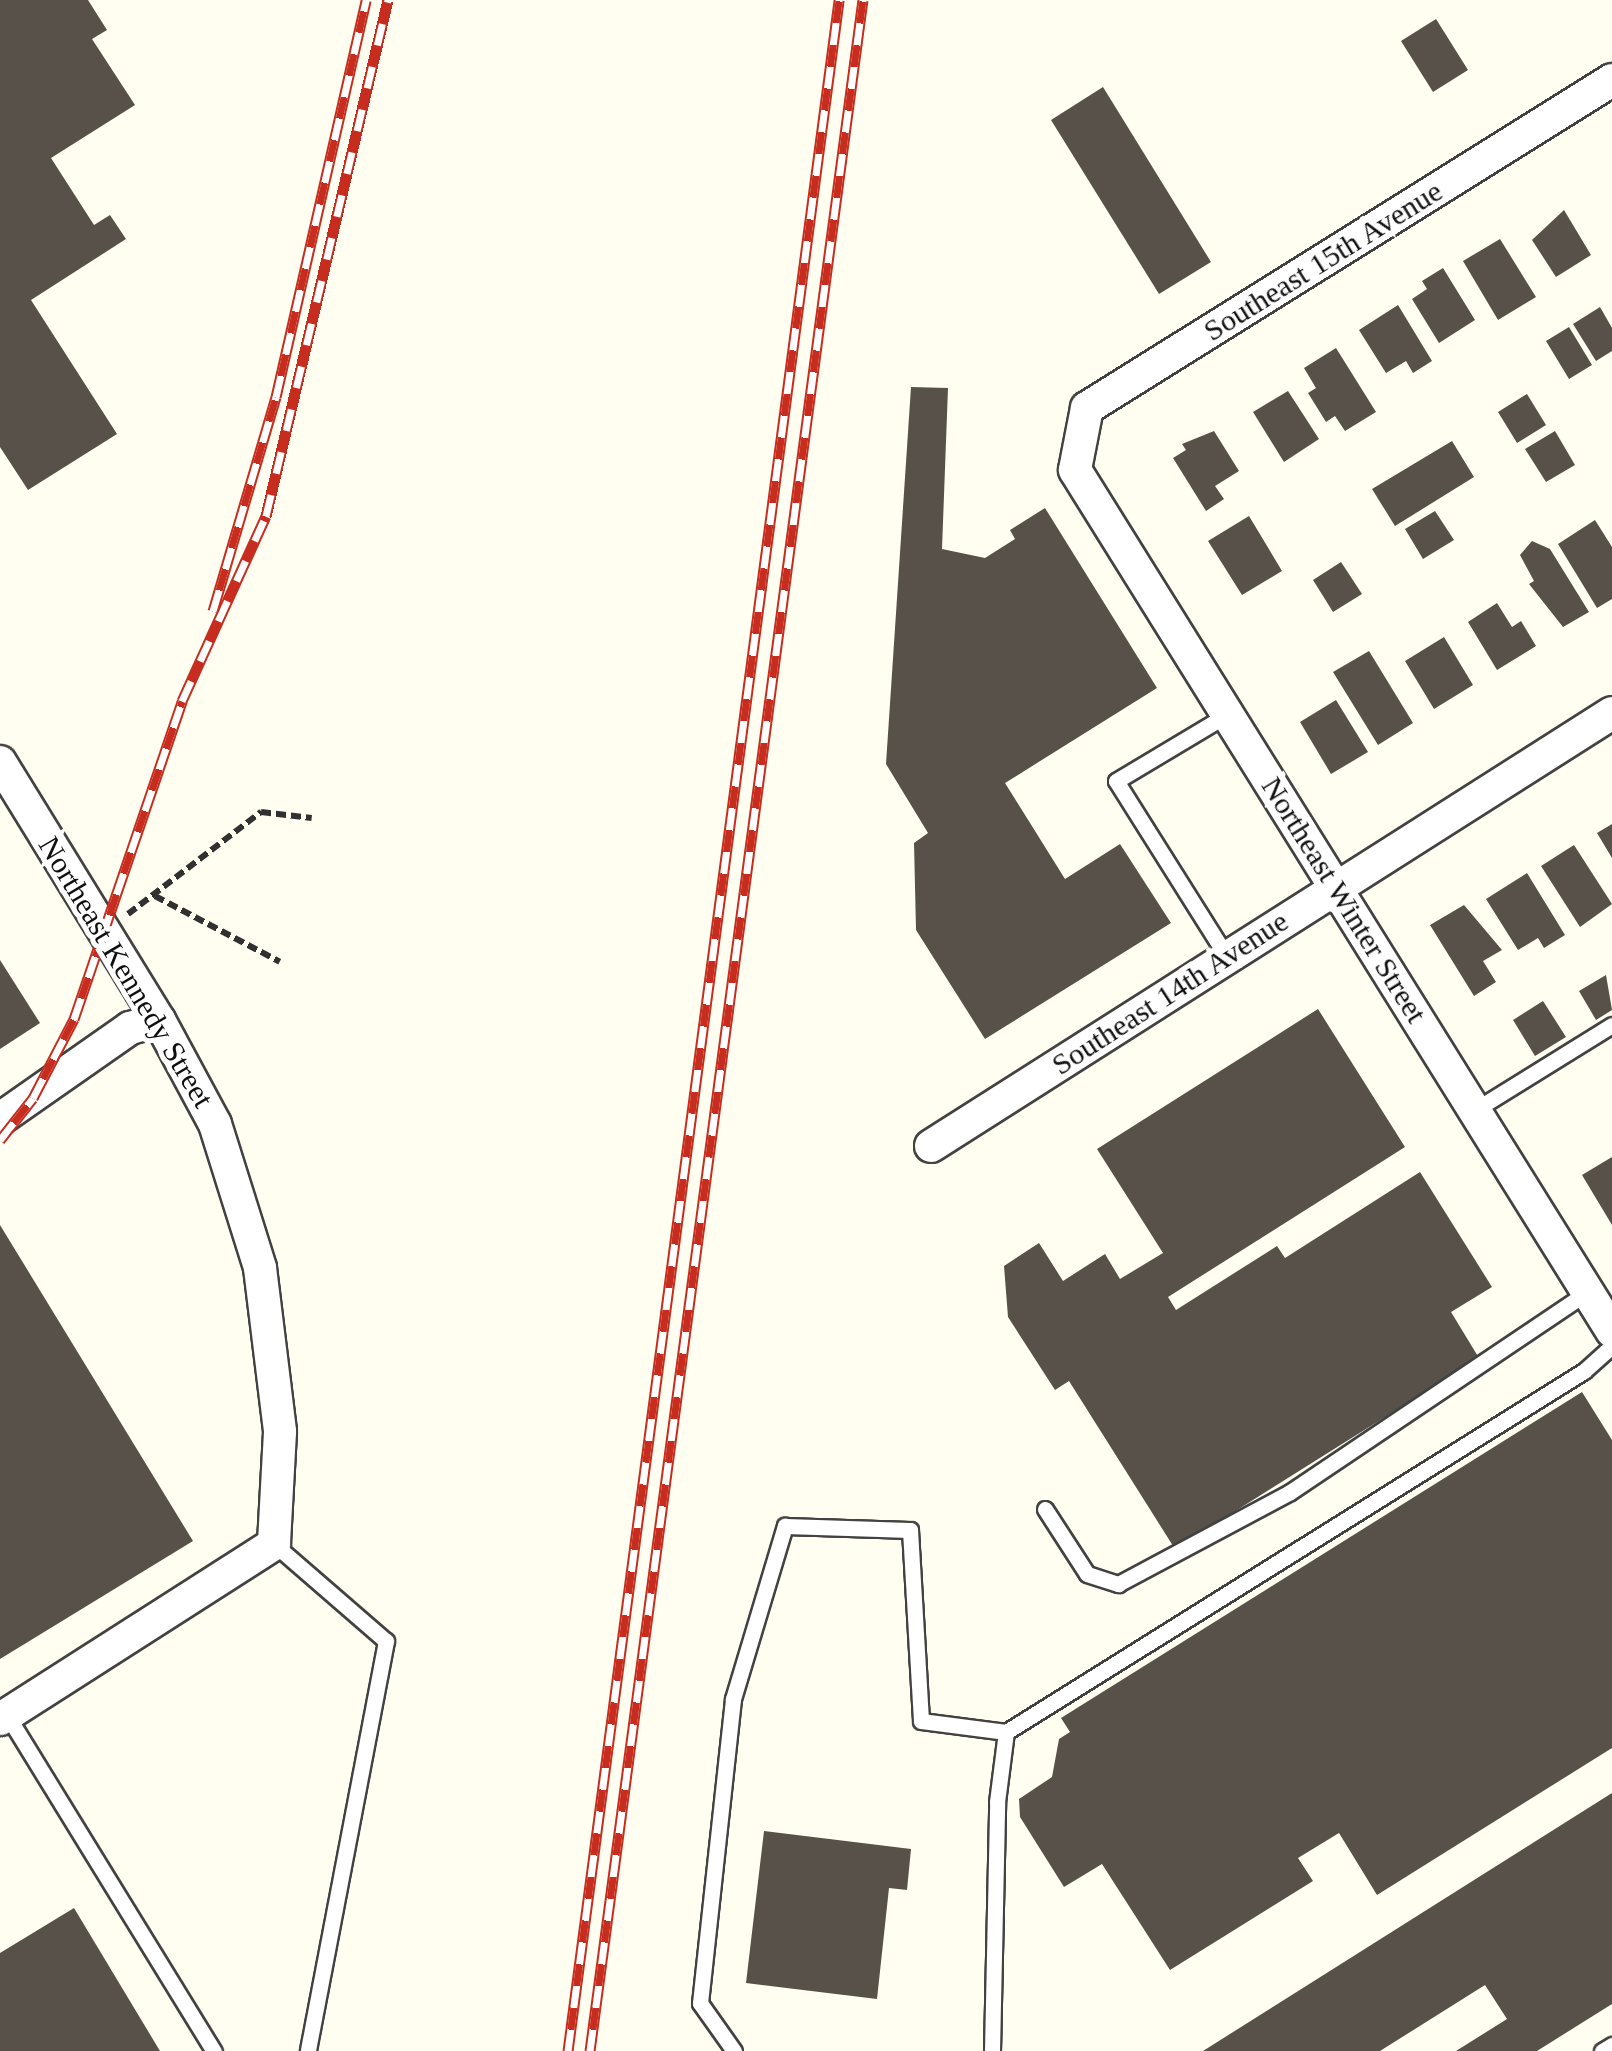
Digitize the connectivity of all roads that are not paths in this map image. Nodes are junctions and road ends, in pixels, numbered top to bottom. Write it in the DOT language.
graph roads {
  1 [pos="1612,80"];
  2 [pos="1075,470"];
  3 [pos="1612,713"];
  4 [pos="1228,714"];
  5 [pos="0,762"];
  6 [pos="1336,888"];
  7 [pos="1226,957"];
  8 [pos="159,1020"];
  9 [pos="1612,1024"];
  10 [pos="1474,1110"];
  11 [pos="0,1119"];
  12 [pos="931,1146"];
  13 [pos="1588,1292"];
  14 [pos="1612,1331"];
  15 [pos="1612,1346"];
  16 [pos="1045,1509"];
  17 [pos="274,1544"];
  18 [pos="3,1717"];
  19 [pos="1006,1732"];
  20 [pos="1612,2045"];
  21 [pos="214,2051"];
  22 [pos="308,2051"];
  23 [pos="734,2051"];
  24 [pos="992,2051"];
  25 [pos="1602,2051"];
  1 -- 2 [label="street, Southeast 15th Avenue"];
  2 -- 4 [label="street, Northeast Winter Street"];
  3 -- 6 [label="street, Southeast 14th Avenue"];
  4 -- 6 [label="street, Northeast Winter Street"];
  4 -- 7 [label="lane"];
  5 -- 8 [label="street, Northeast Kennedy Street"];
  6 -- 7 [label="street, Southeast 14th Avenue"];
  6 -- 10 [label="street, Northeast Winter Street"];
  7 -- 12 [label="street, Southeast 14th Avenue"];
  8 -- 11 [label="street"];
  8 -- 17 [label="street, Northeast Kennedy Street"];
  9 -- 10 [label="lane"];
  10 -- 13 [label="street, Northeast Winter Street"];
  13 -- 14 [label="street, Northeast Winter Street"];
  13 -- 16 [label="lane"];
  15 -- 19 [label="lane"];
  17 -- 18 [label="street"];
  17 -- 22 [label="lane"];
  18 -- 21 [label="lane"];
  19 -- 23 [label="lane"];
  19 -- 24 [label="lane"];
  20 -- 25 [label="lane"];
}
